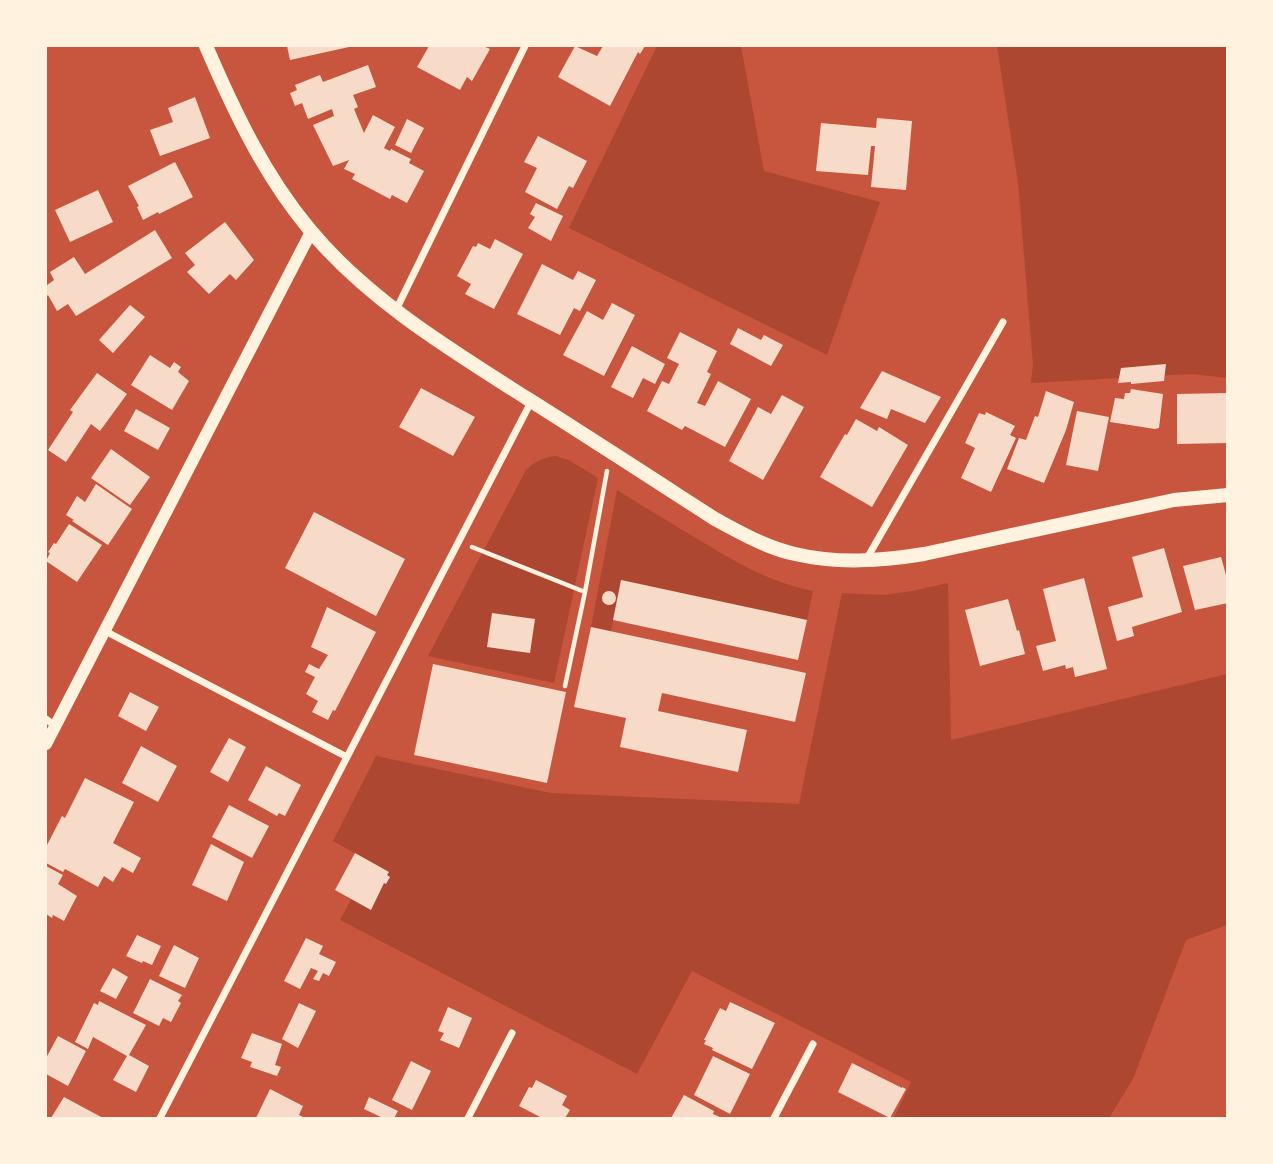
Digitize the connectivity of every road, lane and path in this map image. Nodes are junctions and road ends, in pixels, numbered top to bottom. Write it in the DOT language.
graph roads {
  1 [pos="206,46"];
  2 [pos="525,46"];
  3 [pos="312,232"];
  4 [pos="396,310"];
  5 [pos="1003,323"];
  6 [pos="532,401"];
  7 [pos="611,453"];
  8 [pos="1227,495"];
  9 [pos="458,542"];
  10 [pos="866,561"];
  11 [pos="585,592"];
  12 [pos="105,631"];
  13 [pos="565,686"];
  14 [pos="50,722"];
  15 [pos="46,744"];
  16 [pos="347,757"];
  17 [pos="512,1033"];
  18 [pos="813,1044"];
  19 [pos="160,1118"];
  20 [pos="468,1118"];
  21 [pos="774,1118"];
  1 -- 3 [label="main road"];
  2 -- 4 [label="street"];
  3 -- 4 [label="main road"];
  3 -- 12 [label="street"];
  4 -- 6 [label="main road"];
  5 -- 10 [label="street"];
  6 -- 7 [label="main road"];
  6 -- 9 [label="street"];
  7 -- 10 [label="main road"];
  7 -- 11 [label="path"];
  8 -- 10 [label="main road"];
  9 -- 11 [label="path"];
  9 -- 16 [label="street"];
  11 -- 13 [label="path"];
  12 -- 14 [label="street"];
  12 -- 16 [label="street"];
  14 -- 15 [label="street"];
  16 -- 19 [label="street"];
  17 -- 20 [label="street"];
  18 -- 21 [label="street"];
}
